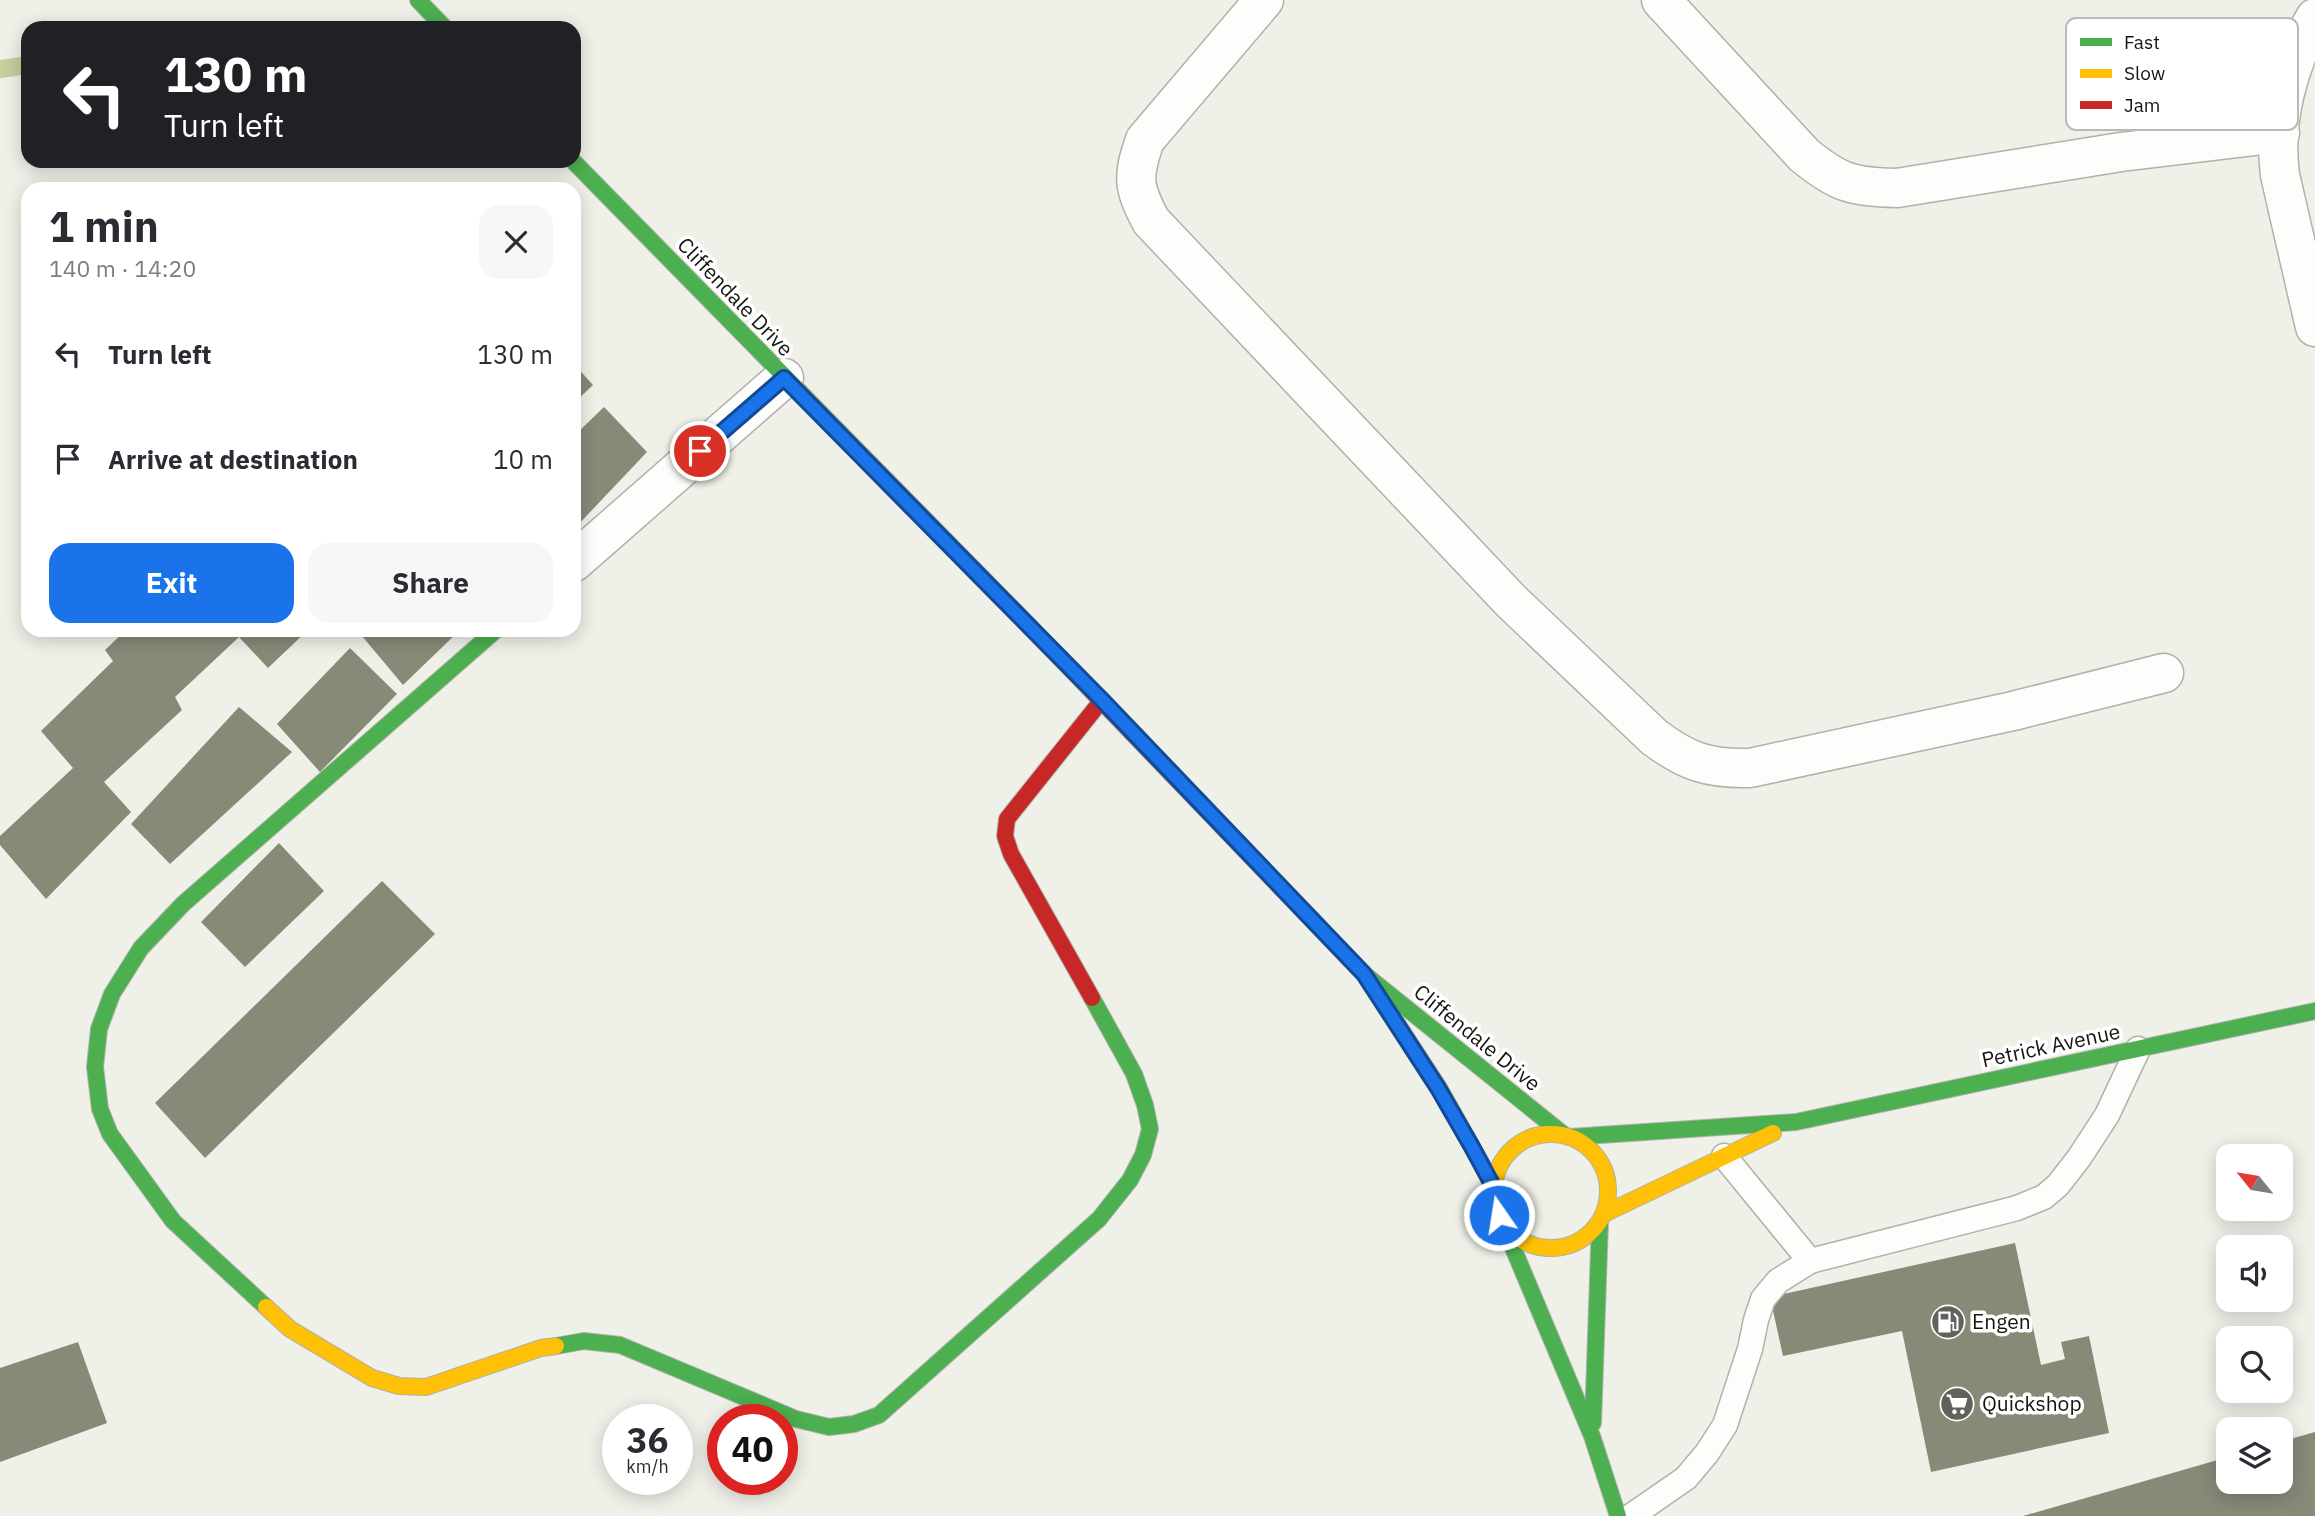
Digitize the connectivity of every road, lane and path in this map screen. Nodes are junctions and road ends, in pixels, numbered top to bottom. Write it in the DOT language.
graph roads {
  1 [pos="418,0"];
  2 [pos="1264,0"];
  3 [pos="1661,0"];
  4 [pos="2315,18"];
  5 [pos="438,21"];
  6 [pos="2298,51"];
  7 [pos="2280,130"];
  8 [pos="2280,133"];
  9 [pos="580,168"];
  10 [pos="2315,327"];
  11 [pos="784,378"];
  12 [pos="581,556"];
  13 [pos="488,637"];
  14 [pos="2164,673"];
  15 [pos="1102,700"];
  16 [pos="1364,974"];
  17 [pos="2315,1011"];
  18 [pos="2138,1049"];
  19 [pos="1796,1122"];
  20 [pos="1567,1135"];
  21 [pos="1724,1156"];
  22 [pos="1493,1186"];
  23 [pos="1602,1217"];
  24 [pos="1503,1224"];
  25 [pos="1810,1261"];
  26 [pos="1592,1436"];
  27 [pos="1618,1516"];
  28 [pos="1631,1516"];
  1 -- 5 [label="street"];
  2 -- 14 [label="street"];
  3 -- 8 [label="street"];
  4 -- 6 [label="street"];
  7 -- 8 [label="street"];
  8 -- 10 [label="street"];
  9 -- 11 [label="street, Cliffendale Drive"];
  11 -- 12 [label="street"];
  11 -- 15 [label="street, Cliffendale Drive"];
  13 -- 15 [label="street"];
  15 -- 16 [label="street, Cliffendale Drive"];
  16 -- 20 [label="street, Cliffendale Drive"];
  16 -- 22 [label="street, Cliffendale Drive"];
  17 -- 18 [label="street, Petrick Avenue"];
  18 -- 19 [label="street, Petrick Avenue"];
  18 -- 25 [label="lane"];
  19 -- 20 [label="street, Petrick Avenue"];
  19 -- 21 [label="street, Petrick Avenue"];
  20 -- 22 [label="street"];
  20 -- 23 [label="street"];
  21 -- 23 [label="street, Petrick Avenue"];
  21 -- 25 [label="lane"];
  22 -- 24 [label="street"];
  23 -- 24 [label="street"];
  23 -- 26 [label="street"];
  24 -- 26 [label="street"];
  25 -- 28 [label="lane"];
  26 -- 27 [label="street"];
}
